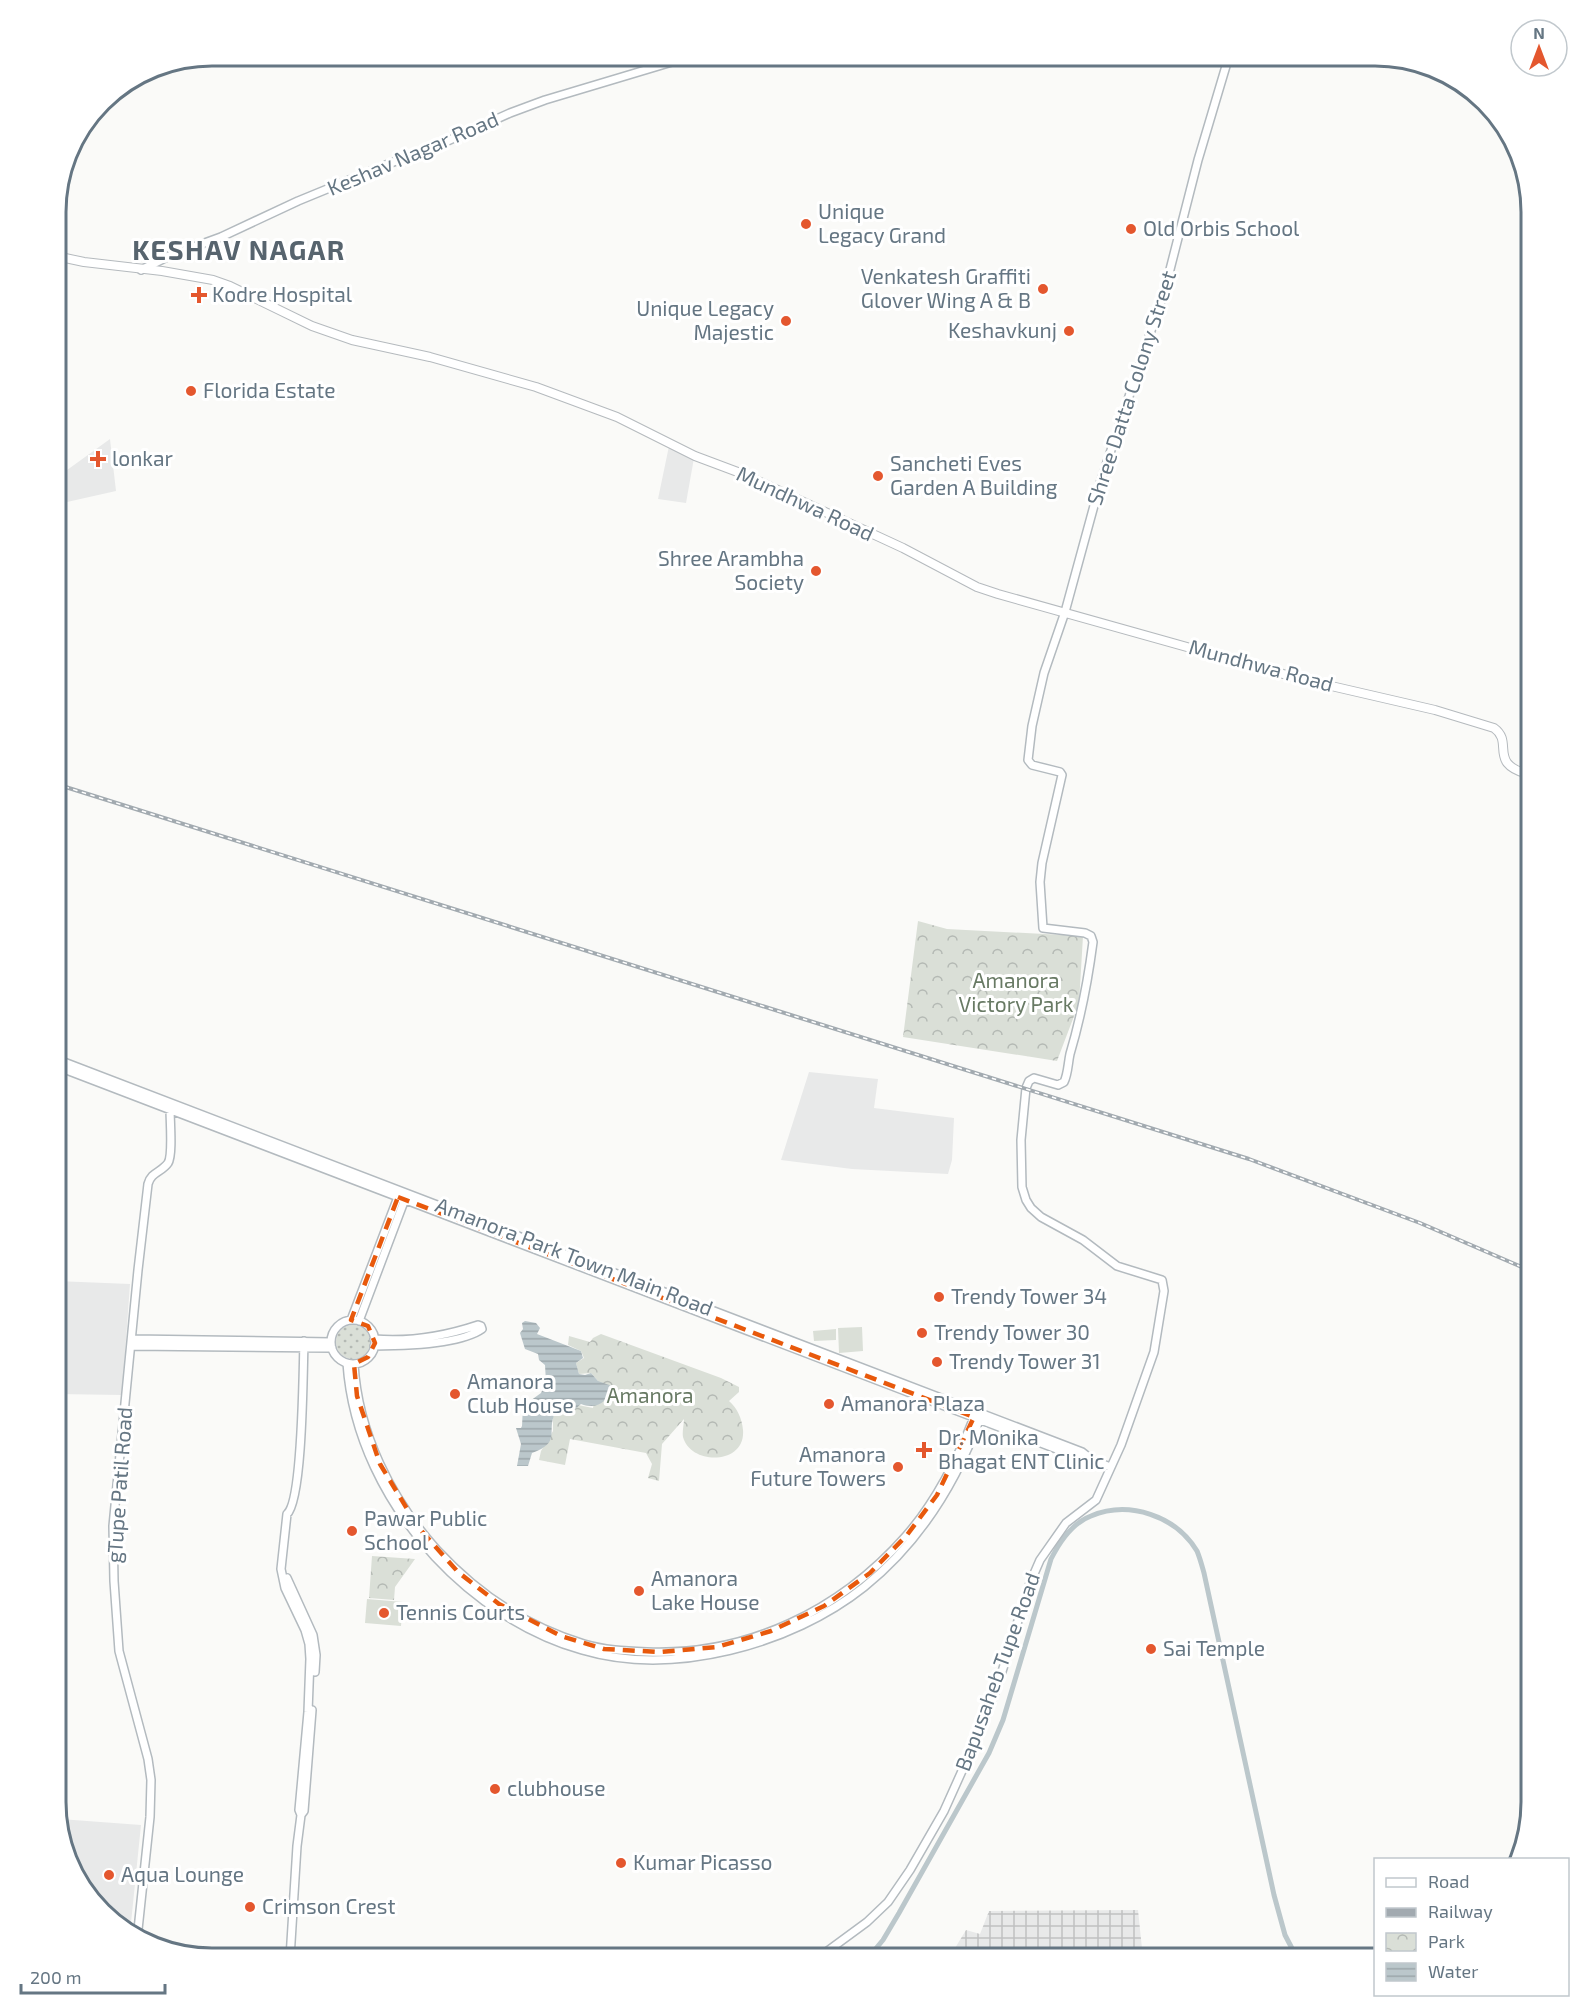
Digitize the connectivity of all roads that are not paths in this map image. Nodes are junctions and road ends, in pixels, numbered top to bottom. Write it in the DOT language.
graph roads {
  1 [pos="659,66"];
  2 [pos="1226,66"];
  3 [pos="66,258"];
  4 [pos="141,270"];
  5 [pos="1065,612"];
  6 [pos="1521,772"];
  7 [pos="66,1063"];
  8 [pos="66,1070"];
  9 [pos="170,1109"];
  10 [pos="401,1198"];
  11 [pos="351,1320"];
  12 [pos="359,1321"];
  13 [pos="374,1342"];
  14 [pos="131,1343"];
  15 [pos="304,1344"];
  16 [pos="331,1345"];
  17 [pos="350,1363"];
  18 [pos="978,1415"];
  19 [pos="1110,1467"];
  20 [pos="138,1928"];
  21 [pos="291,1948"];
  22 [pos="833,1948"];
  1 -- 4 [label="street, Keshav Nagar Road"];
  2 -- 5 [label="street, Shree Datta Colony Street"];
  3 -- 4 [label="main road, Mundhwa Road"];
  4 -- 5 [label="main road, Mundhwa Road"];
  5 -- 6 [label="main road, Mundhwa Road"];
  5 -- 19 [label="street, Shree Datta Colony Street"];
  7 -- 18 [label="street, Amanora Park Town Main Road"];
  8 -- 9 [label="street, Amanora Park Town Main Road"];
  9 -- 10 [label="street, Amanora Park Town Main Road"];
  9 -- 14 [label="street, gTupe Patil Road"];
  10 -- 11 [label="street"];
  10 -- 12 [label="street"];
  10 -- 18 [label="street, Amanora Park Town Main Road"];
  11 -- 12 [label="street"];
  11 -- 16 [label="street"];
  12 -- 13 [label="street"];
  13 -- 13 [label="street"];
  13 -- 17 [label="street"];
  14 -- 15 [label="street"];
  14 -- 20 [label="street, gTupe Patil Road"];
  15 -- 16 [label="street"];
  15 -- 21 [label="street"];
  16 -- 17 [label="street"];
  17 -- 18 [label="street"];
  18 -- 19 [label="street, Amanora Park Town Main Road"];
  19 -- 22 [label="street, Bapusaheb Tupe Road"];
}
